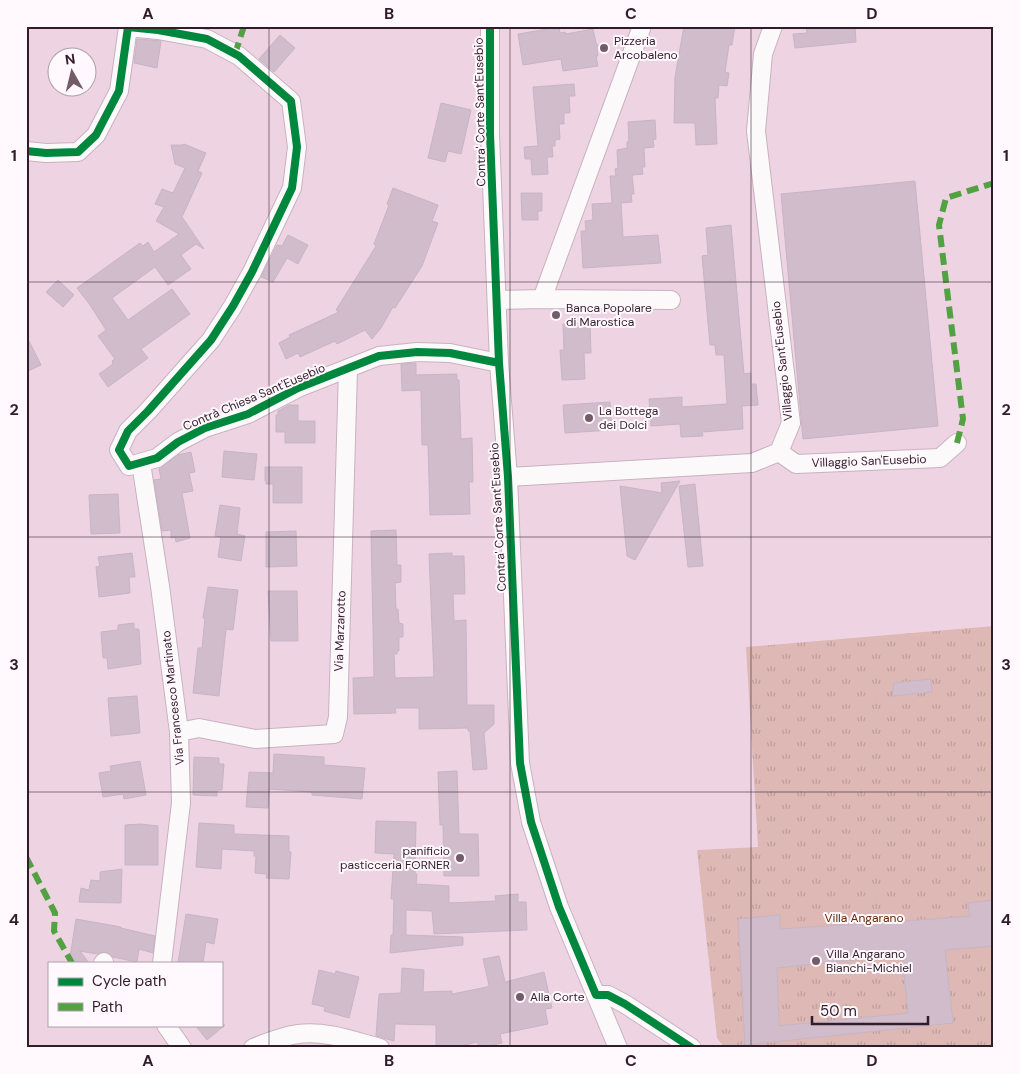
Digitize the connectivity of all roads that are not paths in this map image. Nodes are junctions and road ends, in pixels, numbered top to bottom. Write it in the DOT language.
graph roads {
  1 [pos="490,26"];
  2 [pos="642,26"];
  3 [pos="773,26"];
  4 [pos="26,151"];
  5 [pos="542,299"];
  6 [pos="497,300"];
  7 [pos="671,300"];
  8 [pos="499,362"];
  9 [pos="348,370"];
  10 [pos="956,443"];
  11 [pos="779,452"];
  12 [pos="141,463"];
  13 [pos="508,477"];
  14 [pos="179,732"];
  15 [pos="162,962"];
  16 [pos="596,994"];
  17 [pos="167,1026"];
  18 [pos="182,1048"];
  19 [pos="253,1048"];
  20 [pos="380,1048"];
  21 [pos="618,1048"];
  22 [pos="692,1048"];
  1 -- 6 [label="street, Contra' Corte Sant'Eusebio"];
  2 -- 5 [label="street"];
  3 -- 11 [label="street, Villaggio Sant'Eusebio"];
  4 -- 12 [label="street"];
  5 -- 6 [label="street"];
  5 -- 7 [label="street"];
  6 -- 8 [label="street, Contra' Corte Sant'Eusebio"];
  8 -- 9 [label="street, Contrà Chiesa Sant'Eusebio"];
  8 -- 13 [label="street, Contra' Corte Sant'Eusebio"];
  9 -- 12 [label="street, Contrà Chiesa Sant'Eusebio"];
  9 -- 14 [label="street, Via Marzarotto"];
  10 -- 11 [label="street, Villaggio San'Eusebio"];
  11 -- 13 [label="street"];
  12 -- 14 [label="street, Via Francesco Martinato"];
  13 -- 16 [label="street, Contra' Corte Sant'Eusebio"];
  14 -- 15 [label="street, Via Francesco Martinato"];
  16 -- 21 [label="street, Contra' Corte Sant'Eusebio"];
  16 -- 22 [label="street"];
  17 -- 18 [label="street"];
  19 -- 20 [label="street"];
}
